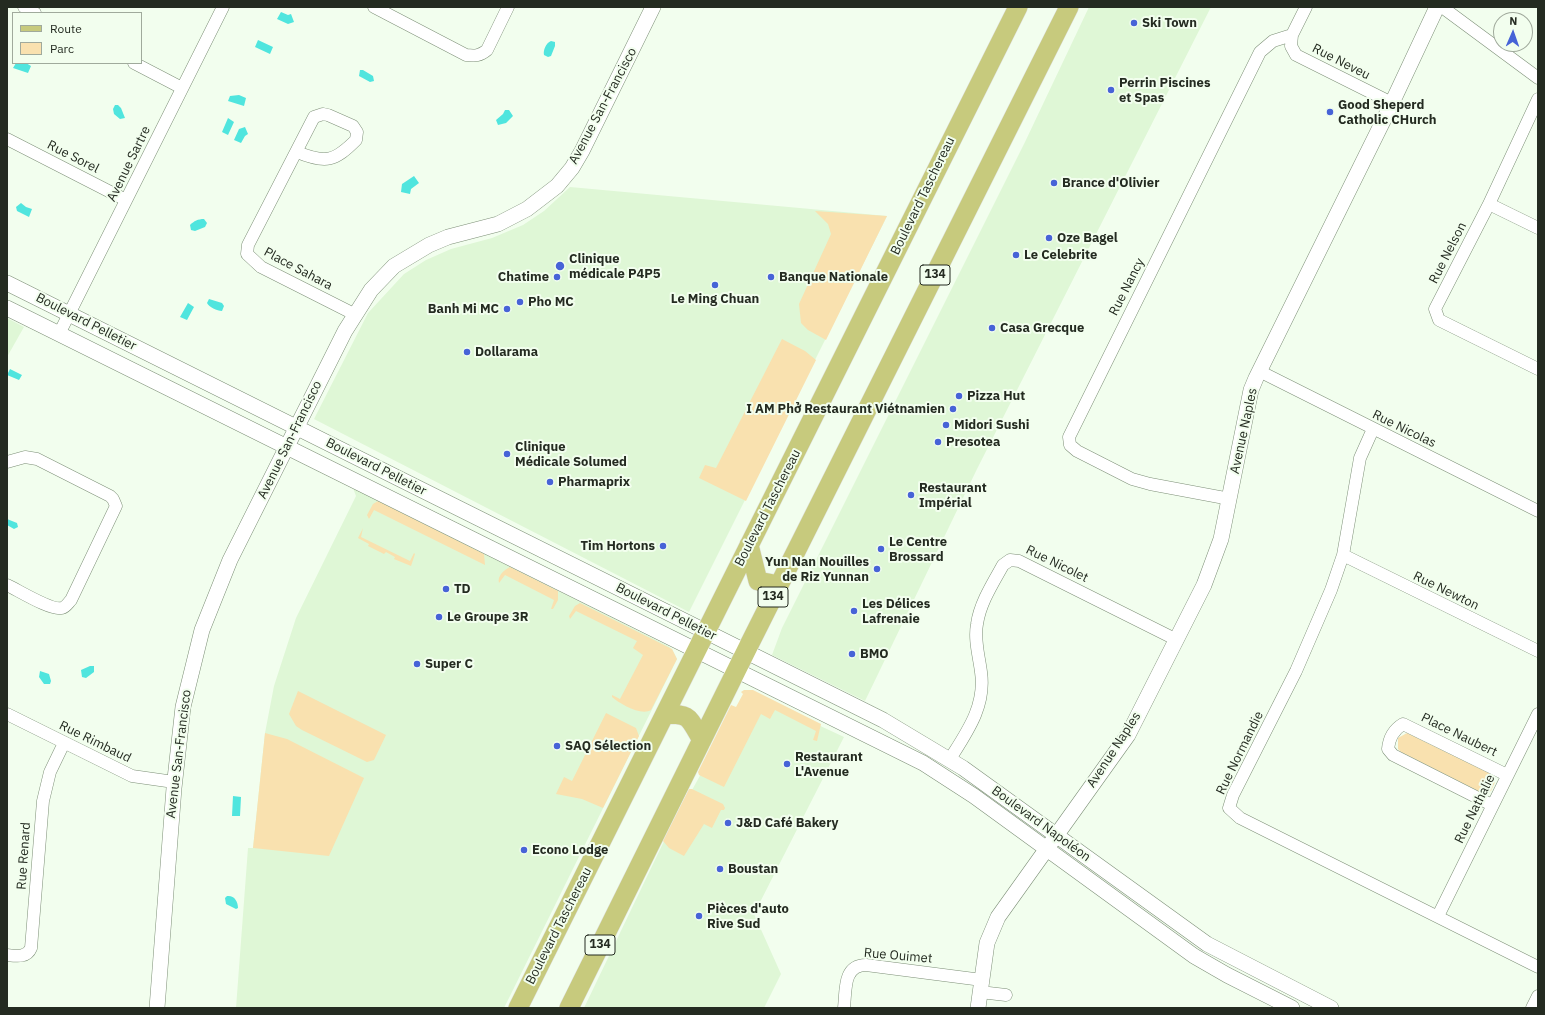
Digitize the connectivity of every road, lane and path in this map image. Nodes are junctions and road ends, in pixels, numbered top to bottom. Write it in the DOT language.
graph roads {
  1 [pos="24,7"];
  2 [pos="223,7"];
  3 [pos="374,7"];
  4 [pos="508,7"];
  5 [pos="653,7"];
  6 [pos="1018,7"];
  7 [pos="1069,7"];
  8 [pos="1306,7"];
  9 [pos="1437,7"];
  10 [pos="1442,7"];
  11 [pos="34,12"];
  12 [pos="1292,35"];
  13 [pos="136,64"];
  14 [pos="1538,78"];
  15 [pos="182,88"];
  16 [pos="1538,99"];
  17 [pos="1392,102"];
  18 [pos="7,139"];
  19 [pos="297,152"];
  20 [pos="126,200"];
  21 [pos="1489,204"];
  22 [pos="1538,228"];
  23 [pos="7,283"];
  24 [pos="7,308"];
  25 [pos="69,314"];
  26 [pos="354,314"];
  27 [pos="59,334"];
  28 [pos="1538,370"];
  29 [pos="1259,371"];
  30 [pos="296,428"];
  31 [pos="1373,430"];
  32 [pos="286,448"];
  33 [pos="7,462"];
  34 [pos="426,492"];
  35 [pos="1230,499"];
  36 [pos="1538,511"];
  37 [pos="416,512"];
  38 [pos="749,545"];
  39 [pos="1342,555"];
  40 [pos="584,571"];
  41 [pos="7,585"];
  42 [pos="779,585"];
  43 [pos="573,591"];
  44 [pos="706,632"];
  45 [pos="1177,640"];
  46 [pos="746,651"];
  47 [pos="1538,651"];
  48 [pos="696,652"];
  49 [pos="736,670"];
  50 [pos="846,700"];
  51 [pos="7,714"];
  52 [pos="664,714"];
  53 [pos="1538,714"];
  54 [pos="837,719"];
  55 [pos="702,740"];
  56 [pos="64,743"];
  57 [pos="950,759"];
  58 [pos="1507,775"];
  59 [pos="174,782"];
  60 [pos="1492,805"];
  61 [pos="1056,835"];
  62 [pos="1046,848"];
  63 [pos="1438,916"];
  64 [pos="7,956"];
  65 [pos="1538,967"];
  66 [pos="981,986"];
  67 [pos="1006,995"];
  68 [pos="1538,996"];
  69 [pos="157,1008"];
  70 [pos="518,1008"];
  71 [pos="569,1008"];
  72 [pos="844,1008"];
  73 [pos="978,1008"];
  74 [pos="1292,1008"];
  75 [pos="1331,1008"];
  76 [pos="1532,1008"];
  1 -- 11 [label="street"];
  2 -- 15 [label="street, Avenue Sartre"];
  3 -- 4 [label="street"];
  5 -- 26 [label="street, Avenue San-Francisco"];
  6 -- 38 [label="main road, Boulevard Taschereau"];
  7 -- 42 [label="main road, 134"];
  8 -- 12 [label="street"];
  9 -- 17 [label="street, Avenue Naples"];
  10 -- 14 [label="street"];
  12 -- 17 [label="street, Rue Neveu"];
  12 -- 35 [label="street, Rue Nancy"];
  13 -- 15 [label="street"];
  15 -- 20 [label="street, Avenue Sartre"];
  16 -- 21 [label="street, Rue Nelson"];
  17 -- 29 [label="street, Avenue Naples"];
  18 -- 20 [label="street, Rue Sorel"];
  19 -- 19 [label="street, Place Sahara"];
  19 -- 26 [label="street, Place Sahara"];
  20 -- 25 [label="street, Avenue Sartre"];
  21 -- 22 [label="street"];
  21 -- 28 [label="street, Rue Nelson"];
  23 -- 25 [label="street, Boulevard Pelletier"];
  24 -- 27 [label="street, Boulevard Pelletier"];
  25 -- 27 [label="street, Avenue Sartre"];
  25 -- 30 [label="street, Boulevard Pelletier"];
  26 -- 30 [label="street, Avenue San-Francisco"];
  27 -- 32 [label="street, Boulevard Pelletier"];
  29 -- 31 [label="street, Rue Nicolas"];
  29 -- 35 [label="street, Avenue Naples"];
  30 -- 32 [label="street, Avenue San-Francisco"];
  30 -- 34 [label="street, Boulevard Pelletier"];
  31 -- 36 [label="street, Rue Nicolas"];
  31 -- 39 [label="street, Rue Normandie"];
  32 -- 37 [label="street, Boulevard Pelletier"];
  32 -- 59 [label="street, Avenue San-Francisco"];
  33 -- 41 [label="street"];
  34 -- 37 [label="street"];
  34 -- 40 [label="street, Boulevard Pelletier"];
  35 -- 45 [label="street, Avenue Naples"];
  37 -- 43 [label="street, Boulevard Pelletier"];
  38 -- 42 [label="main road"];
  38 -- 44 [label="main road, Boulevard Taschereau"];
  39 -- 47 [label="street, Rue Newton"];
  39 -- 63 [label="street, Rue Normandie"];
  40 -- 43 [label="street"];
  40 -- 44 [label="street, Boulevard Pelletier"];
  42 -- 46 [label="main road, 134"];
  43 -- 48 [label="street, Boulevard Pelletier"];
  44 -- 46 [label="street, Boulevard Pelletier"];
  44 -- 48 [label="main road, Boulevard Taschereau"];
  45 -- 57 [label="street, Rue Nicolet"];
  45 -- 61 [label="street, Avenue Naples"];
  46 -- 49 [label="main road, 134"];
  46 -- 50 [label="street, Boulevard Napoléon"];
  48 -- 49 [label="street, Boulevard Pelletier"];
  48 -- 52 [label="main road, Boulevard Taschereau"];
  49 -- 54 [label="street, Boulevard Napoléon"];
  49 -- 55 [label="main road, 134"];
  50 -- 54 [label="street"];
  50 -- 57 [label="street, Boulevard Napoléon"];
  51 -- 56 [label="street, Rue Rimbaud"];
  52 -- 55 [label="main road"];
  52 -- 70 [label="main road, Boulevard Taschereau"];
  53 -- 58 [label="street, Rue Nathalie"];
  54 -- 62 [label="street, Boulevard Napoléon"];
  55 -- 71 [label="main road, 134"];
  56 -- 59 [label="street, Rue Rimbaud"];
  56 -- 64 [label="street, Rue Renard"];
  57 -- 61 [label="street, Boulevard Napoléon"];
  58 -- 60 [label="street, Rue Nathalie"];
  58 -- 60 [label="street, Place Naubert"];
  59 -- 69 [label="street, Avenue San-Francisco"];
  60 -- 63 [label="street, Rue Nathalie"];
  61 -- 62 [label="street, Avenue Naples"];
  61 -- 75 [label="street, Boulevard Napoléon"];
  62 -- 66 [label="street, Avenue Naples"];
  62 -- 74 [label="street, Boulevard Napoléon"];
  63 -- 65 [label="street, Rue Normandie"];
  66 -- 67 [label="street"];
  66 -- 72 [label="street, Rue Ouimet"];
  66 -- 73 [label="street, Avenue Naples"];
  68 -- 76 [label="street"];
}
